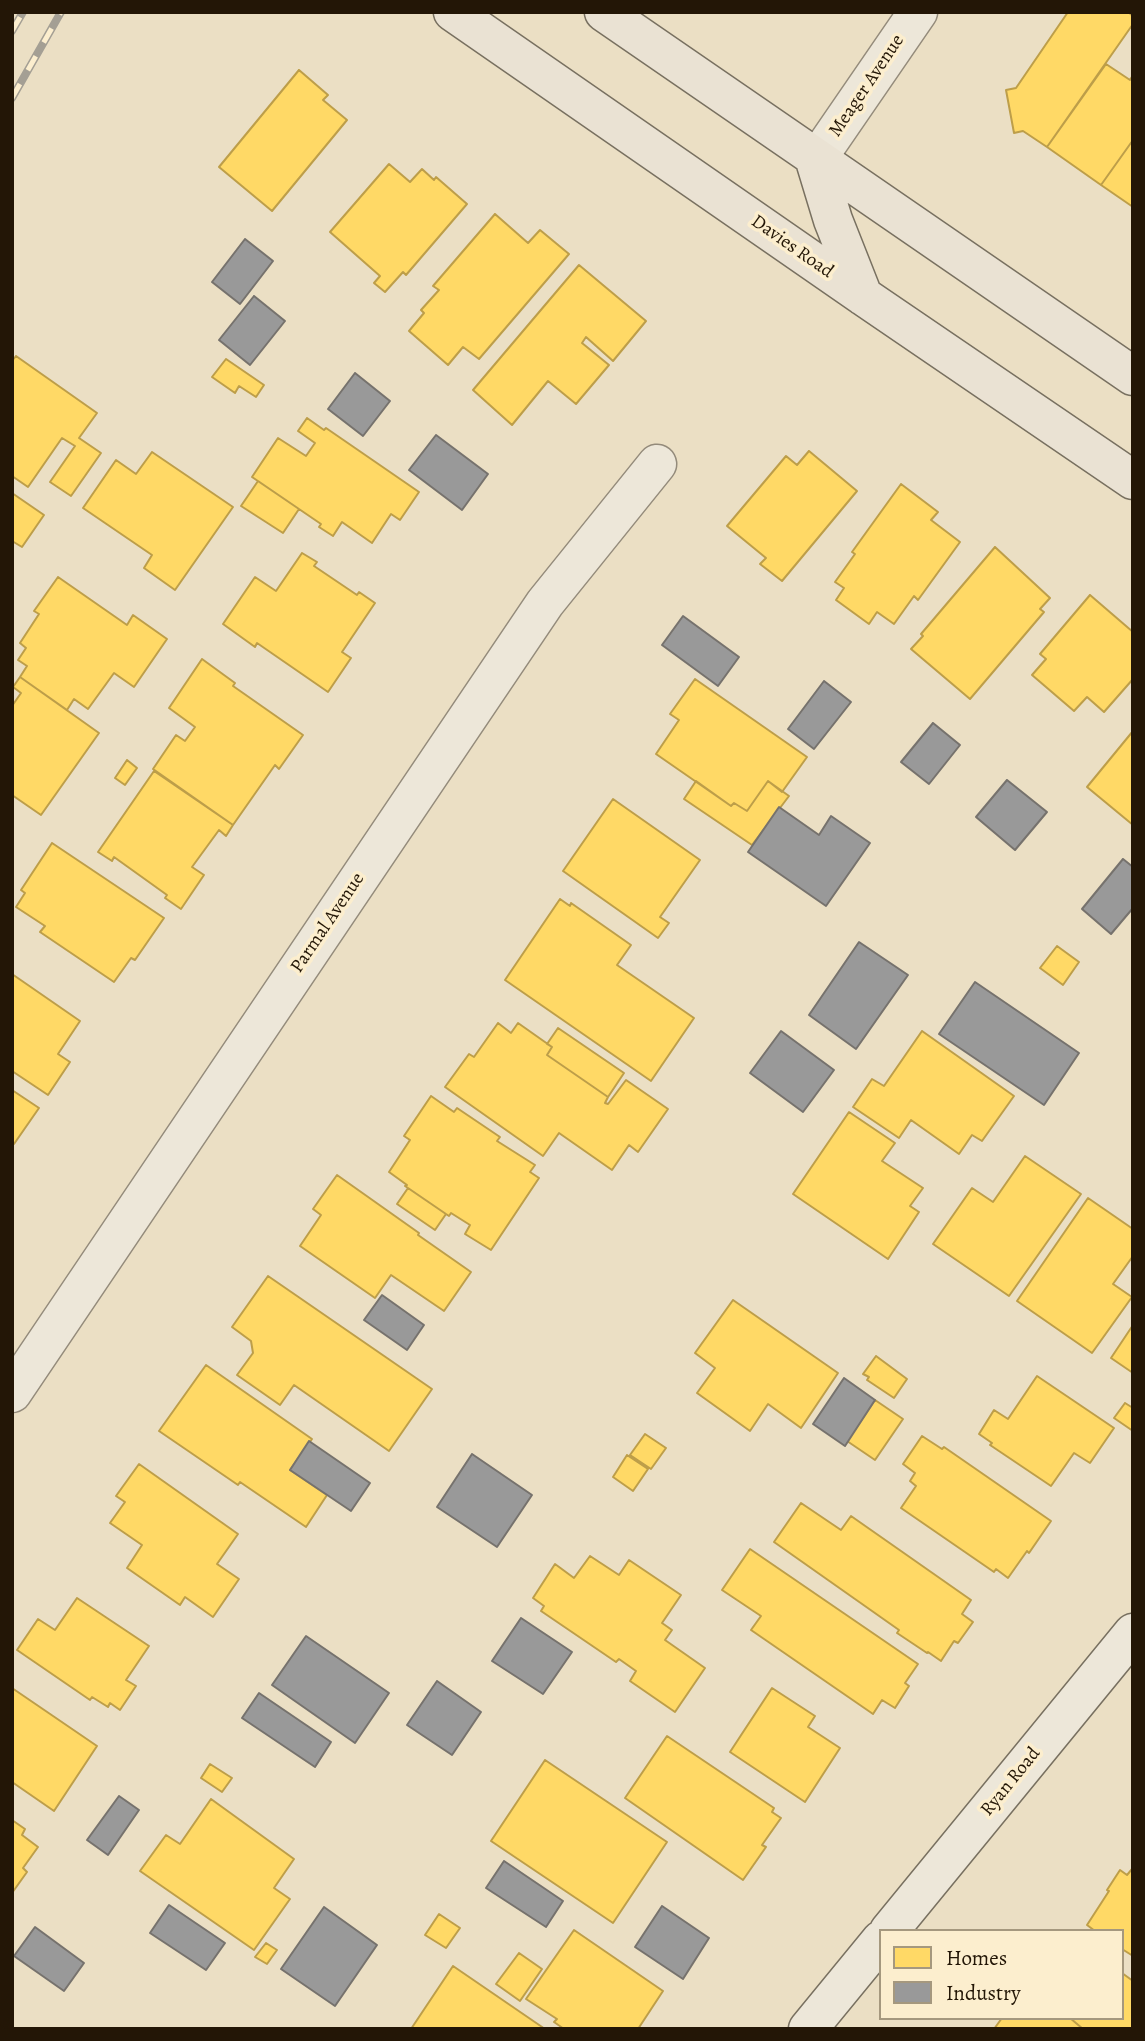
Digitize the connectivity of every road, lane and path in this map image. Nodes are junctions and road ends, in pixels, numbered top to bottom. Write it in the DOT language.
graph roads {
  1 [pos="453,12"];
  2 [pos="604,12"];
  3 [pos="918,12"];
  4 [pos="817,159"];
  5 [pos="863,296"];
  6 [pos="1133,376"];
  7 [pos="657,464"];
  8 [pos="1133,480"];
  9 [pos="12,1393"];
  10 [pos="1133,1633"];
  11 [pos="891,1929"];
  12 [pos="879,1943"];
  13 [pos="808,2029"];
  1 -- 5 [label="highway, Davies Road"];
  2 -- 4 [label="highway"];
  3 -- 4 [label="street, Meager Avenue"];
  4 -- 5 [label="highway"];
  4 -- 6 [label="highway"];
  5 -- 8 [label="highway, Davies Road"];
  7 -- 9 [label="street, Parmal Avenue"];
  10 -- 11 [label="street, Ryan Road"];
  12 -- 13 [label="street"];
}
